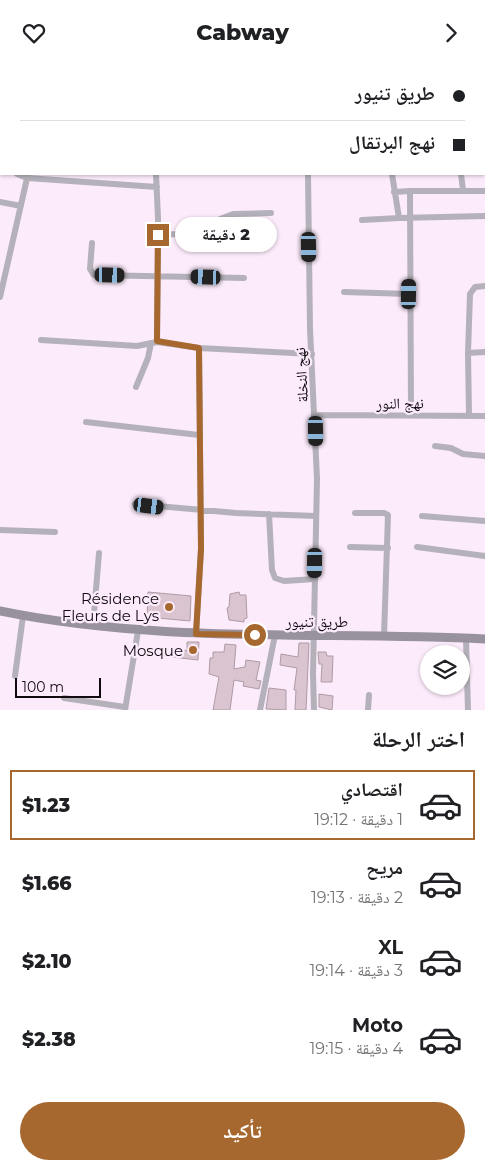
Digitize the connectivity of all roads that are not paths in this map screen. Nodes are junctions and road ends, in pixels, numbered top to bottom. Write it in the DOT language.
graph roads {
  1 [pos="156,175"];
  2 [pos="308,175"];
  3 [pos="392,175"];
  4 [pos="462,175"];
  5 [pos="27,176"];
  6 [pos="157,187"];
  7 [pos="463,190"];
  8 [pos="394,191"];
  9 [pos="410,191"];
  10 [pos="485,191"];
  11 [pos="0,202"];
  12 [pos="21,206"];
  13 [pos="271,213"];
  14 [pos="485,216"];
  15 [pos="399,218"];
  16 [pos="410,218"];
  17 [pos="362,221"];
  18 [pos="158,235"];
  19 [pos="92,243"];
  20 [pos="2,276"];
  21 [pos="157,277"];
  22 [pos="244,278"];
  23 [pos="485,286"];
  24 [pos="344,292"];
  25 [pos="409,294"];
  26 [pos="0,297"];
  27 [pos="41,340"];
  28 [pos="154,342"];
  29 [pos="199,348"];
  30 [pos="485,352"];
  31 [pos="468,353"];
  32 [pos="312,355"];
  33 [pos="136,387"];
  34 [pos="411,414"];
  35 [pos="315,415"];
  36 [pos="469,415"];
  37 [pos="485,416"];
  38 [pos="86,423"];
  39 [pos="199,435"];
  40 [pos="435,446"];
  41 [pos="485,456"];
  42 [pos="135,504"];
  43 [pos="200,511"];
  44 [pos="354,513"];
  45 [pos="268,514"];
  46 [pos="316,516"];
  47 [pos="422,516"];
  48 [pos="485,521"];
  49 [pos="0,530"];
  50 [pos="55,532"];
  51 [pos="350,547"];
  52 [pos="417,547"];
  53 [pos="388,548"];
  54 [pos="99,553"];
  55 [pos="485,556"];
  56 [pos="315,579"];
  57 [pos="0,611"];
  58 [pos="23,616"];
  59 [pos="93,626"];
  60 [pos="138,631"];
  61 [pos="196,634"];
  62 [pos="275,635"];
  63 [pos="313,635"];
  64 [pos="384,636"];
  65 [pos="466,638"];
  66 [pos="485,639"];
  67 [pos="16,676"];
  68 [pos="369,695"];
  69 [pos="64,698"];
  70 [pos="125,708"];
  71 [pos="260,710"];
  72 [pos="314,710"];
  73 [pos="368,710"];
  74 [pos="468,710"];
  1 -- 6 [label="street"];
  2 -- 32 [label="street, نهج النخلة"];
  3 -- 8 [label="street"];
  4 -- 7 [label="street"];
  5 -- 6 [label="street"];
  5 -- 12 [label="street"];
  6 -- 18 [label="street"];
  7 -- 9 [label="street"];
  7 -- 10 [label="street"];
  8 -- 9 [label="street"];
  8 -- 15 [label="street"];
  9 -- 16 [label="street"];
  11 -- 12 [label="street"];
  12 -- 20 [label="street"];
  13 -- 18 [label="street"];
  14 -- 16 [label="street"];
  15 -- 16 [label="street"];
  15 -- 17 [label="street"];
  16 -- 25 [label="street"];
  18 -- 21 [label="street"];
  19 -- 21 [label="street"];
  20 -- 26 [label="street"];
  21 -- 22 [label="street"];
  21 -- 28 [label="street"];
  23 -- 31 [label="street"];
  24 -- 25 [label="street"];
  25 -- 34 [label="street"];
  27 -- 28 [label="street"];
  28 -- 29 [label="street"];
  28 -- 33 [label="street"];
  29 -- 32 [label="street"];
  29 -- 39 [label="street"];
  30 -- 31 [label="street"];
  31 -- 36 [label="street"];
  32 -- 35 [label="street, نهج النخلة"];
  34 -- 35 [label="street, نهج النور"];
  34 -- 36 [label="street, نهج النور"];
  35 -- 46 [label="street, نهج النخلة"];
  36 -- 37 [label="street, نهج النور"];
  38 -- 39 [label="street"];
  39 -- 43 [label="street"];
  40 -- 41 [label="street"];
  42 -- 43 [label="street"];
  43 -- 45 [label="street"];
  43 -- 61 [label="street"];
  44 -- 53 [label="street"];
  45 -- 46 [label="street"];
  45 -- 56 [label="street"];
  46 -- 56 [label="street, نهج النخلة"];
  47 -- 48 [label="street"];
  49 -- 50 [label="street"];
  51 -- 53 [label="street"];
  52 -- 55 [label="street"];
  53 -- 64 [label="street"];
  54 -- 59 [label="street"];
  56 -- 63 [label="street, نهج النخلة"];
  57 -- 58 [label="main road, طريق تنيور"];
  58 -- 59 [label="main road, طريق تنيور"];
  58 -- 67 [label="street"];
  59 -- 60 [label="main road, طريق تنيور"];
  60 -- 61 [label="main road, طريق تنيور"];
  60 -- 70 [label="street"];
  61 -- 62 [label="main road, طريق تنيور"];
  62 -- 63 [label="main road, طريق تنيور"];
  62 -- 71 [label="street"];
  63 -- 64 [label="main road, طريق تنيور"];
  63 -- 72 [label="street, نهج النخلة"];
  64 -- 65 [label="main road, طريق تنيور"];
  65 -- 66 [label="main road, طريق تنيور"];
  65 -- 74 [label="street"];
  68 -- 73 [label="street"];
  69 -- 70 [label="street"];
}
